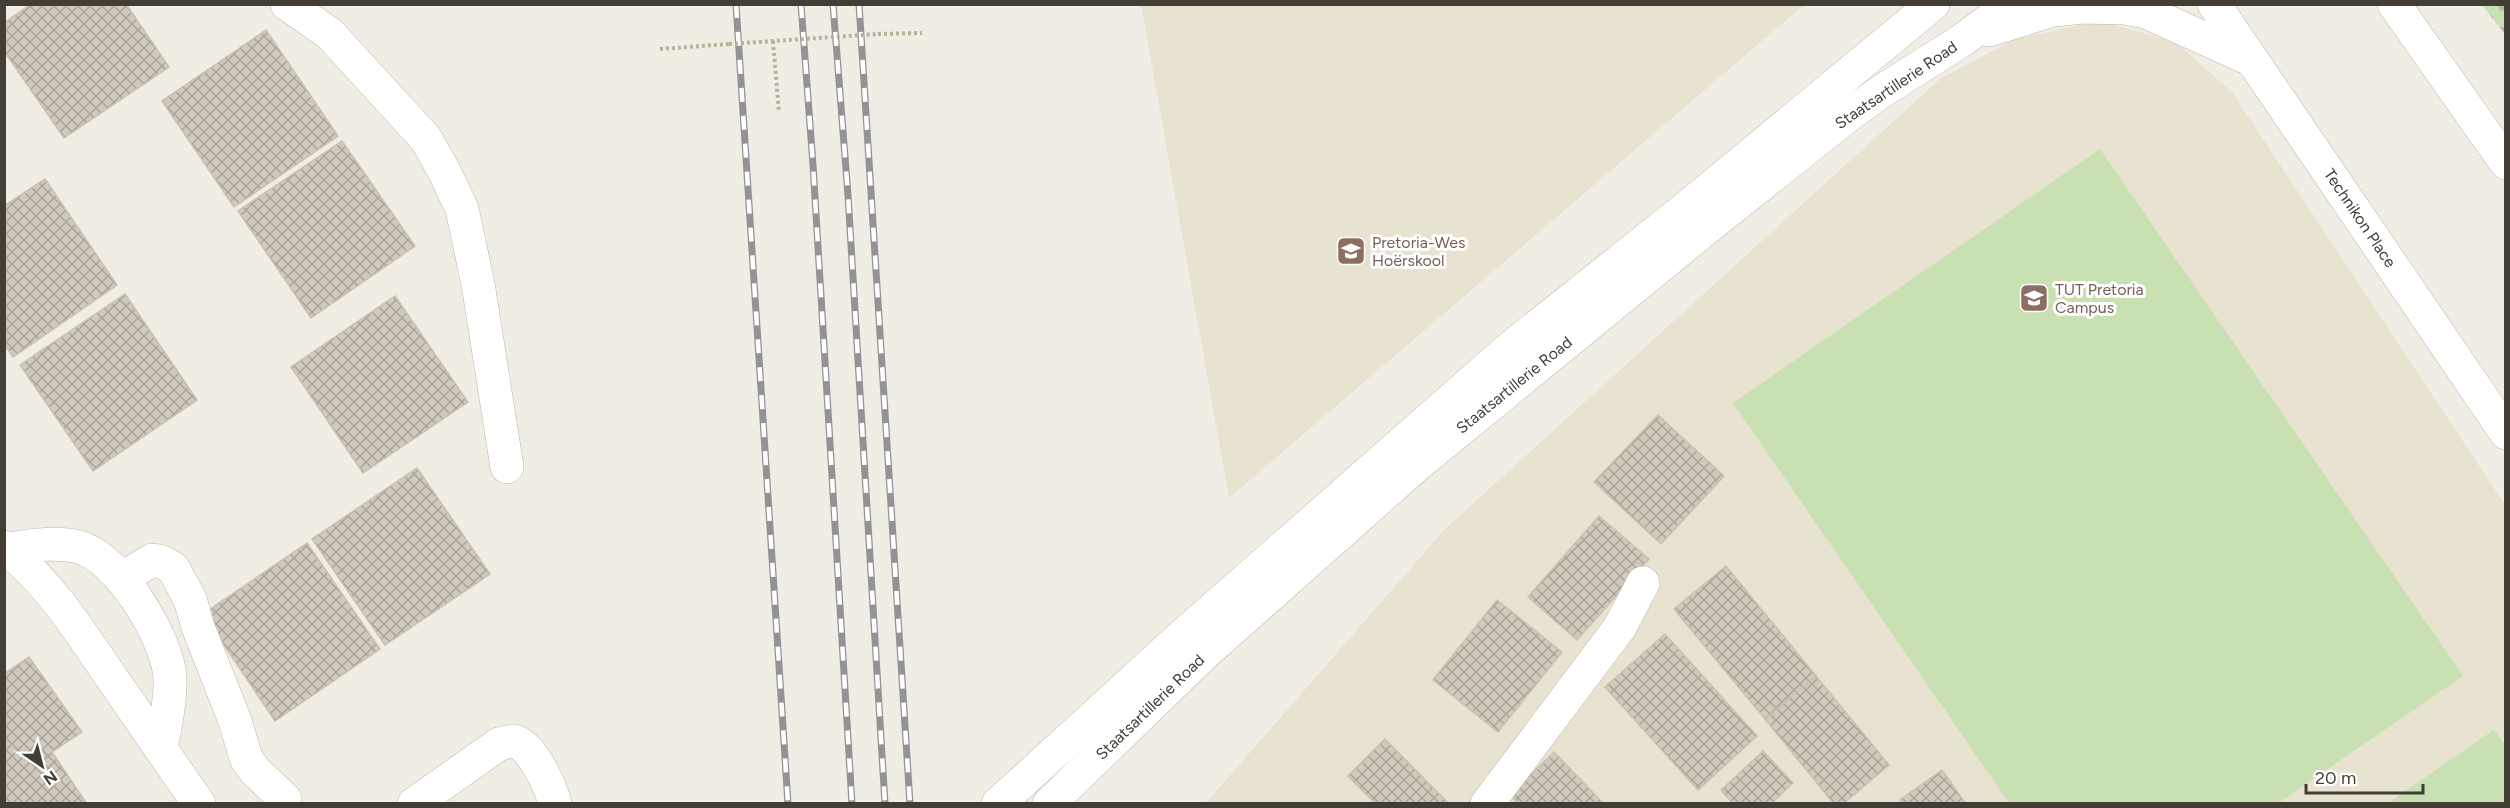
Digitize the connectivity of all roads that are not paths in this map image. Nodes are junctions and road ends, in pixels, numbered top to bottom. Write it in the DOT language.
graph roads {
  1 [pos="287,4"];
  2 [pos="1939,4"];
  3 [pos="2011,4"];
  4 [pos="2214,4"];
  5 [pos="2237,4"];
  6 [pos="2394,4"];
  7 [pos="1921,15"];
  8 [pos="1961,41"];
  9 [pos="2252,60"];
  10 [pos="2505,163"];
  11 [pos="2505,433"];
  12 [pos="507,467"];
  13 [pos="6,548"];
  14 [pos="121,579"];
  15 [pos="1643,583"];
  16 [pos="161,749"];
  17 [pos="285,799"];
  18 [pos="1053,800"];
  19 [pos="199,804"];
  20 [pos="414,804"];
  21 [pos="555,804"];
  22 [pos="998,804"];
  23 [pos="1487,804"];
  1 -- 12 [label="street"];
  2 -- 7 [label="street, Staatsartillerie Road"];
  3 -- 8 [label="street, Staatsartillerie Road"];
  4 -- 9 [label="street, Technikon Place"];
  5 -- 9 [label="street"];
  6 -- 10 [label="street"];
  7 -- 22 [label="street, Staatsartillerie Road"];
  8 -- 9 [label="street"];
  8 -- 18 [label="street, Staatsartillerie Road"];
  9 -- 11 [label="street, Technikon Place"];
  13 -- 14 [label="street"];
  13 -- 16 [label="street"];
  14 -- 16 [label="street"];
  14 -- 17 [label="street"];
  15 -- 23 [label="street"];
  16 -- 19 [label="street"];
  20 -- 21 [label="street"];
}
